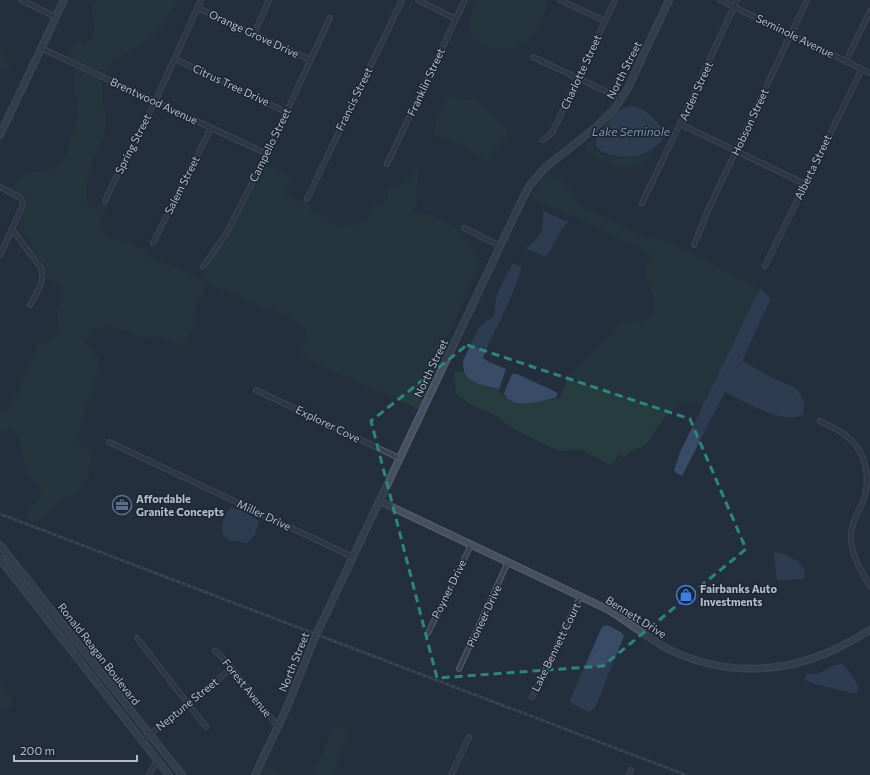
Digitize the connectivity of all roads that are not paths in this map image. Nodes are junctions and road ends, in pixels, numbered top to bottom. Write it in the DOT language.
graph roads {
  1 [pos="22,0"];
  2 [pos="64,0"];
  3 [pos="201,0"];
  4 [pos="270,0"];
  5 [pos="402,0"];
  6 [pos="418,0"];
  7 [pos="465,0"];
  8 [pos="560,0"];
  9 [pos="615,0"];
  10 [pos="670,0"];
  11 [pos="720,0"];
  12 [pos="737,0"];
  13 [pos="807,0"];
  14 [pos="734,7"];
  15 [pos="198,8"];
  16 [pos="870,11"];
  17 [pos="56,16"];
  18 [pos="330,18"];
  19 [pos="456,19"];
  20 [pos="605,21"];
  21 [pos="254,34"];
  22 [pos="790,34"];
  23 [pos="41,48"];
  24 [pos="533,57"];
  25 [pos="175,59"];
  26 [pos="311,60"];
  27 [pos="846,61"];
  28 [pos="862,69"];
  29 [pos="870,73"];
  30 [pos="578,78"];
  31 [pos="622,99"];
  32 [pos="155,102"];
  33 [pos="286,112"];
  34 [pos="680,124"];
  35 [pos="211,128"];
  36 [pos="0,135"];
  37 [pos="543,140"];
  38 [pos="736,151"];
  39 [pos="267,154"];
  40 [pos="387,164"];
  41 [pos="805,184"];
  42 [pos="0,187"];
  43 [pos="306,199"];
  44 [pos="105,201"];
  45 [pos="642,203"];
  46 [pos="464,228"];
  47 [pos="12,229"];
  48 [pos="153,243"];
  49 [pos="694,245"];
  50 [pos="500,246"];
  51 [pos="0,254"];
  52 [pos="765,266"];
  53 [pos="203,267"];
  54 [pos="30,305"];
  55 [pos="256,390"];
  56 [pos="820,420"];
  57 [pos="109,442"];
  58 [pos="399,458"];
  59 [pos="379,501"];
  60 [pos="471,544"];
  61 [pos="0,545"];
  62 [pos="8,555"];
  63 [pos="353,557"];
  64 [pos="0,559"];
  65 [pos="508,562"];
  66 [pos="870,586"];
  67 [pos="580,597"];
  68 [pos="870,630"];
  69 [pos="428,633"];
  70 [pos="137,638"];
  71 [pos="214,651"];
  72 [pos="232,668"];
  73 [pos="459,669"];
  74 [pos="532,697"];
  75 [pos="188,703"];
  76 [pos="206,727"];
  77 [pos="278,727"];
  78 [pos="149,734"];
  79 [pos="469,737"];
  80 [pos="142,741"];
  81 [pos="157,760"];
  82 [pos="631,770"];
  83 [pos="149,775"];
  84 [pos="170,775"];
  85 [pos="182,775"];
  86 [pos="255,775"];
  87 [pos="451,775"];
  88 [pos="628,775"];
  1 -- 17 [label="street"];
  2 -- 17 [label="street"];
  3 -- 15 [label="street, Spring Street"];
  4 -- 21 [label="street"];
  5 -- 43 [label="street, Francis Street"];
  6 -- 19 [label="street"];
  7 -- 19 [label="street, Franklin Street"];
  8 -- 20 [label="street"];
  9 -- 20 [label="street, Charlotte Street"];
  10 -- 31 [label="street, North Street"];
  11 -- 14 [label="street, Seminole Avenue"];
  12 -- 14 [label="street, Arden Street"];
  13 -- 22 [label="street, Hobson Street"];
  14 -- 22 [label="street, Seminole Avenue"];
  14 -- 34 [label="street, Arden Street"];
  15 -- 21 [label="street, Orange Grove Drive"];
  15 -- 25 [label="street, Spring Street"];
  16 -- 27 [label="street"];
  17 -- 23 [label="street"];
  18 -- 26 [label="street, Campello Street"];
  19 -- 40 [label="street, Franklin Street"];
  20 -- 30 [label="street, Charlotte Street"];
  21 -- 26 [label="street, Orange Grove Drive"];
  22 -- 27 [label="street, Seminole Avenue"];
  22 -- 38 [label="street, Hobson Street"];
  23 -- 32 [label="street, Brentwood Avenue"];
  23 -- 36 [label="street"];
  24 -- 30 [label="street"];
  25 -- 32 [label="street, Spring Street"];
  25 -- 33 [label="street, Citrus Tree Drive"];
  26 -- 33 [label="street, Campello Street"];
  27 -- 28 [label="street, Seminole Avenue"];
  28 -- 29 [label="street, Seminole Avenue"];
  28 -- 41 [label="street, Alberta Street"];
  30 -- 31 [label="street"];
  30 -- 37 [label="street, Charlotte Street"];
  31 -- 50 [label="street, North Street"];
  32 -- 35 [label="street, Brentwood Avenue"];
  32 -- 44 [label="street, Spring Street"];
  33 -- 39 [label="street, Campello Street"];
  34 -- 38 [label="street"];
  34 -- 45 [label="street, Arden Street"];
  35 -- 39 [label="street, Brentwood Avenue"];
  35 -- 48 [label="street, Salem Street"];
  38 -- 41 [label="street"];
  38 -- 49 [label="street, Hobson Street"];
  39 -- 53 [label="street, Campello Street"];
  41 -- 52 [label="street, Alberta Street"];
  42 -- 47 [label="street"];
  46 -- 50 [label="street"];
  47 -- 51 [label="street"];
  47 -- 54 [label="street"];
  50 -- 58 [label="street, North Street"];
  55 -- 58 [label="street, Explorer Cove"];
  56 -- 66 [label="street"];
  57 -- 63 [label="street, Miller Drive"];
  58 -- 59 [label="street, North Street"];
  59 -- 60 [label="street, Bennett Drive"];
  59 -- 63 [label="street, North Street"];
  60 -- 65 [label="street, Bennett Drive"];
  60 -- 69 [label="street, Poyner Drive"];
  61 -- 62 [label="street, Ronald Reagan Boulevard"];
  62 -- 64 [label="street"];
  62 -- 78 [label="street, Ronald Reagan Boulevard"];
  63 -- 77 [label="street, North Street"];
  64 -- 80 [label="street, Ronald Reagan Boulevard"];
  65 -- 67 [label="street, Bennett Drive"];
  65 -- 73 [label="street, Pioneer Drive"];
  67 -- 68 [label="street, Bennett Drive"];
  67 -- 74 [label="street, Lake Bennett Court"];
  70 -- 75 [label="street"];
  71 -- 72 [label="street, Forest Avenue"];
  72 -- 75 [label="street, Neptune Street"];
  72 -- 77 [label="street, Forest Avenue"];
  75 -- 76 [label="street"];
  75 -- 78 [label="street, Neptune Street"];
  77 -- 86 [label="street, North Street"];
  78 -- 80 [label="street, Neptune Street"];
  78 -- 85 [label="street, Ronald Reagan Boulevard"];
  79 -- 87 [label="street"];
  80 -- 81 [label="street, Ronald Reagan Boulevard"];
  81 -- 83 [label="street"];
  81 -- 84 [label="street, Ronald Reagan Boulevard"];
  82 -- 88 [label="street"];
}
